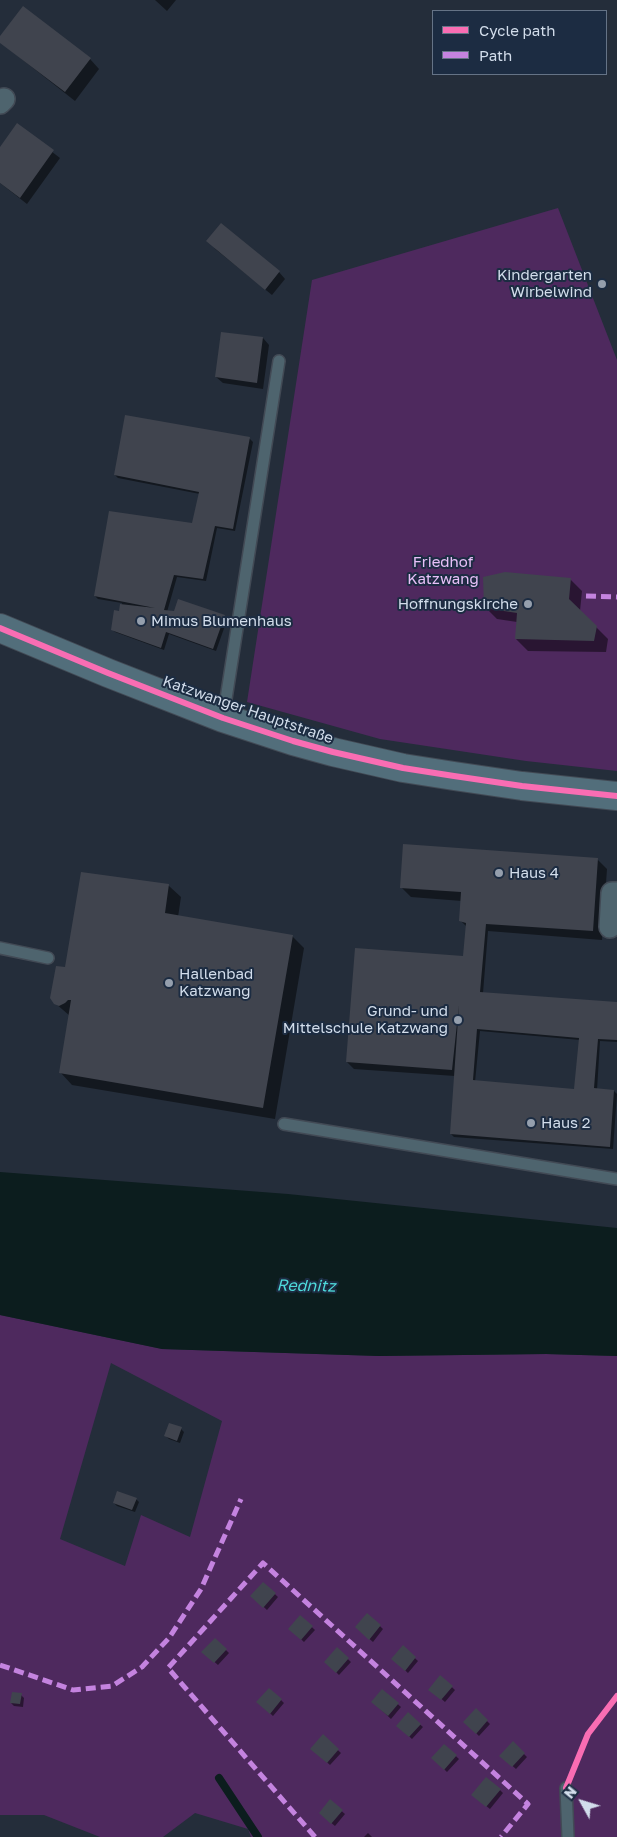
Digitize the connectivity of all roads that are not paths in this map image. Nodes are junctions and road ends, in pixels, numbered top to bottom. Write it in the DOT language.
graph roads {
  1 [pos="279,361"];
  2 [pos="0,628"];
  3 [pos="224,718"];
  4 [pos="617,796"];
  5 [pos="617,893"];
  6 [pos="610,927"];
  7 [pos="0,948"];
  8 [pos="48,958"];
  9 [pos="284,1124"];
  10 [pos="617,1179"];
  11 [pos="566,1788"];
  12 [pos="568,1837"];
  1 -- 3 [label="lane"];
  2 -- 3 [label="main road, Katzwanger Hauptstraße"];
  3 -- 4 [label="main road, Katzwanger Hauptstraße"];
  5 -- 6 [label="street"];
  7 -- 8 [label="lane"];
  9 -- 10 [label="lane"];
  11 -- 12 [label="lane"];
}
